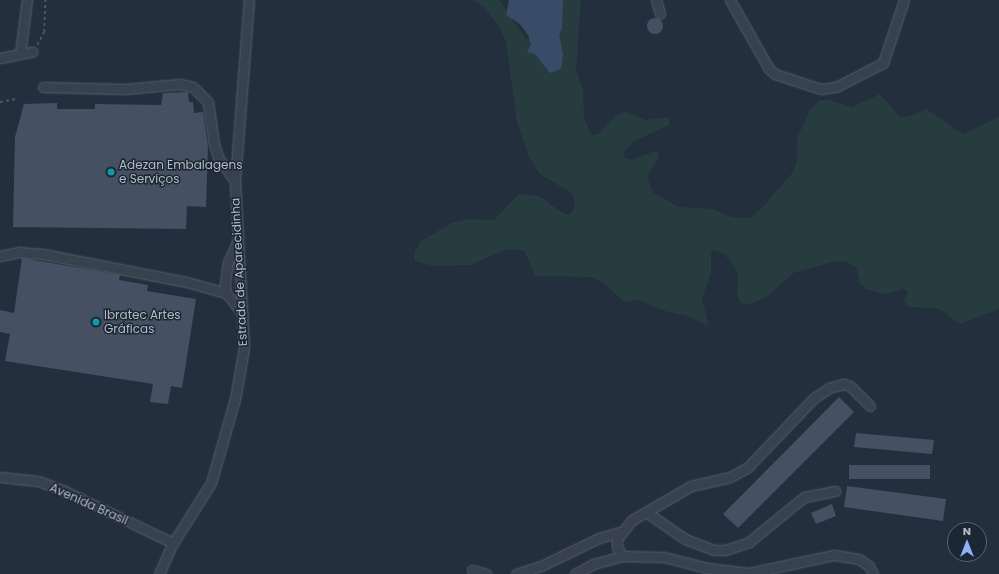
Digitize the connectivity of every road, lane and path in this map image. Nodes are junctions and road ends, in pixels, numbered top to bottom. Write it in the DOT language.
graph roads {
  1 [pos="27,0"];
  2 [pos="45,0"];
  3 [pos="249,0"];
  4 [pos="656,0"];
  5 [pos="730,0"];
  6 [pos="904,0"];
  7 [pos="660,13"];
  8 [pos="32,52"];
  9 [pos="20,54"];
  10 [pos="0,58"];
  11 [pos="43,87"];
  12 [pos="16,99"];
  13 [pos="0,102"];
  14 [pos="235,181"];
  15 [pos="238,240"];
  16 [pos="0,256"];
  17 [pos="226,293"];
  18 [pos="244,314"];
  19 [pos="870,406"];
  20 [pos="0,477"];
  21 [pos="835,490"];
  22 [pos="646,512"];
  23 [pos="620,532"];
  24 [pos="173,543"];
  25 [pos="622,556"];
  26 [pos="472,570"];
  27 [pos="159,574"];
  28 [pos="486,574"];
  29 [pos="516,574"];
  30 [pos="575,574"];
  31 [pos="873,574"];
  1 -- 9 [label="street"];
  2 -- 8 [label="path"];
  3 -- 14 [label="street, Estrada de Aparecidinha"];
  4 -- 7 [label="street"];
  5 -- 6 [label="street"];
  8 -- 9 [label="street"];
  9 -- 10 [label="street"];
  11 -- 14 [label="street"];
  12 -- 13 [label="path"];
  14 -- 15 [label="street, Estrada de Aparecidinha"];
  15 -- 17 [label="street"];
  15 -- 18 [label="street, Estrada de Aparecidinha"];
  16 -- 17 [label="street"];
  17 -- 18 [label="street"];
  18 -- 24 [label="street, Estrada de Aparecidinha"];
  19 -- 22 [label="street"];
  20 -- 24 [label="street, Avenida Brasil"];
  21 -- 22 [label="street"];
  22 -- 23 [label="street"];
  23 -- 25 [label="street"];
  23 -- 29 [label="street"];
  24 -- 27 [label="street, Estrada de Aparecidinha"];
  25 -- 30 [label="street"];
  25 -- 31 [label="street"];
  26 -- 28 [label="street"];
}
